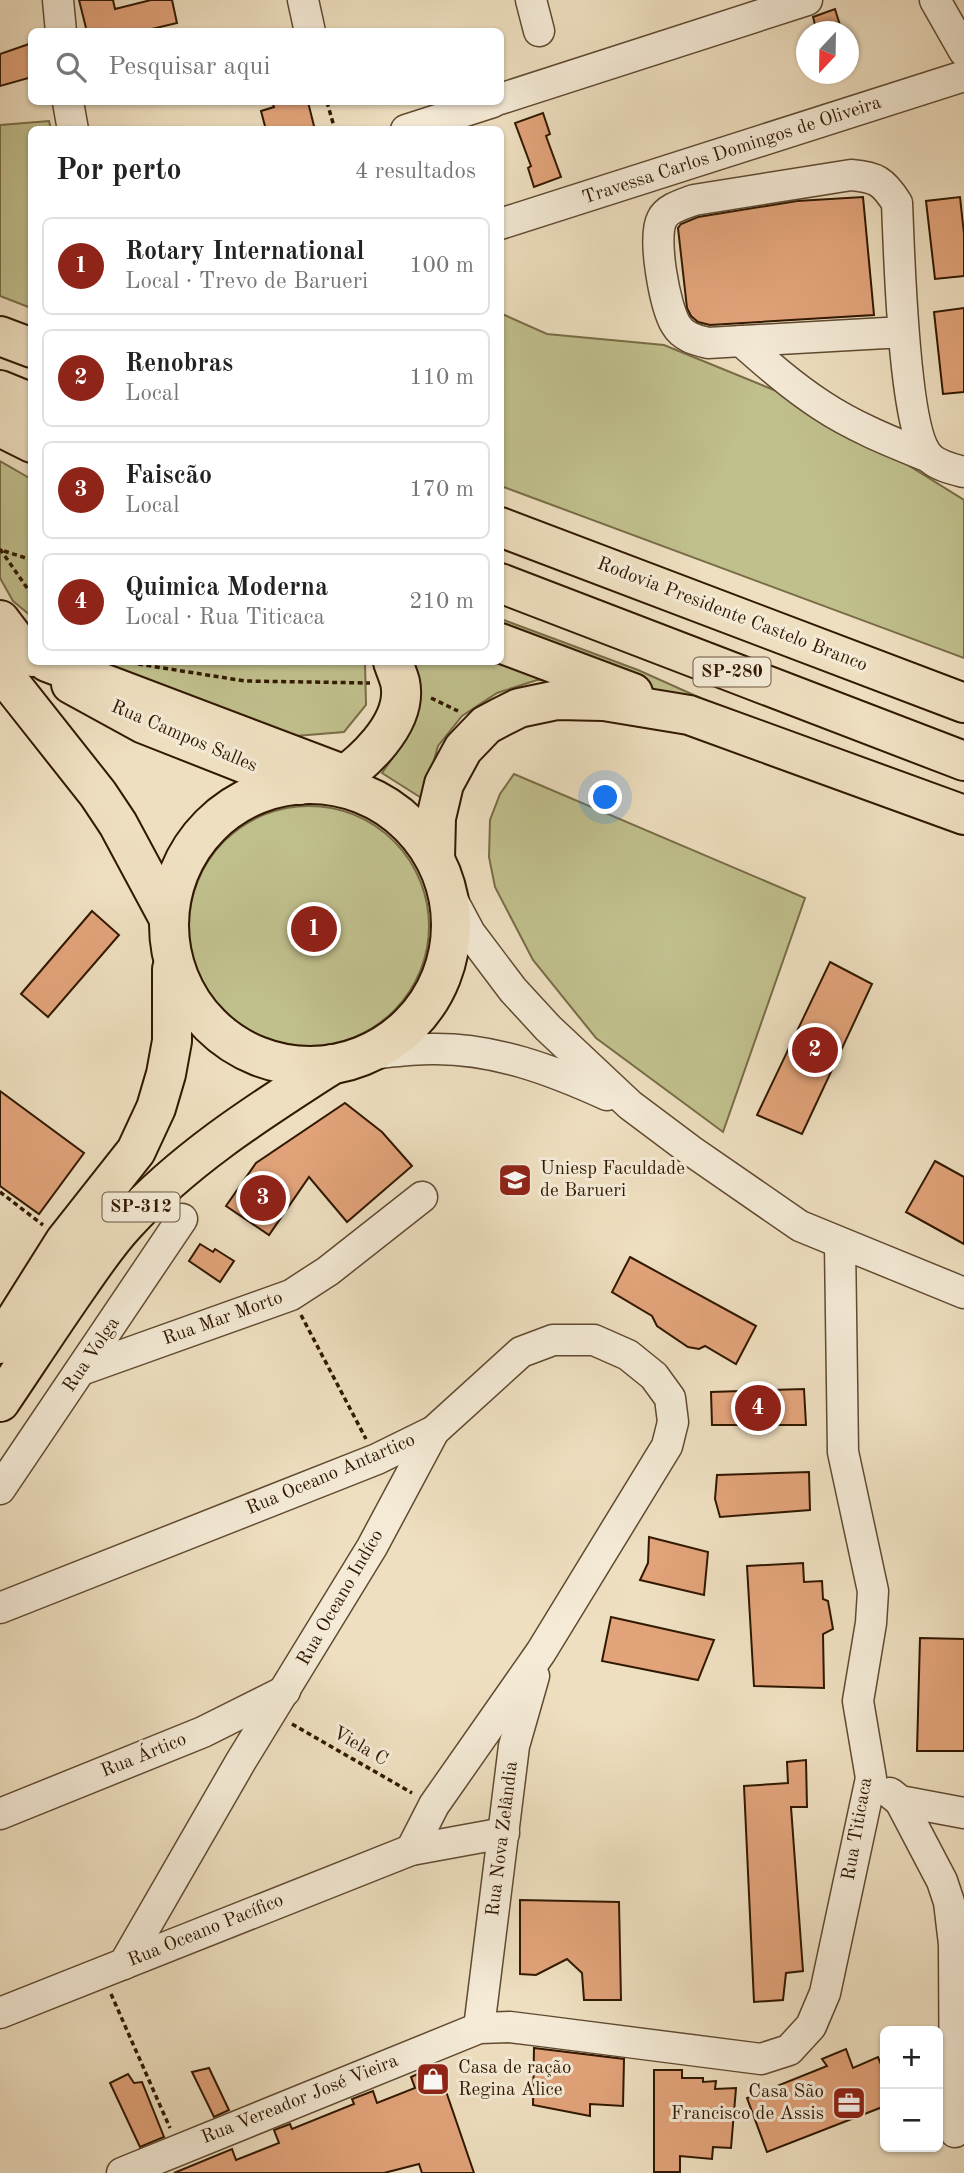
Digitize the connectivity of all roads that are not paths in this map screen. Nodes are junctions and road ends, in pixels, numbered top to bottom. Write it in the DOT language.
graph roads {
  1 [pos="58,0"];
  2 [pos="303,0"];
  3 [pos="531,0"];
  4 [pos="807,0"];
  5 [pos="935,0"];
  6 [pos="751,9"];
  7 [pos="61,28"];
  8 [pos="309,28"];
  9 [pos="539,31"];
  10 [pos="964,51"];
  11 [pos="964,76"];
  12 [pos="504,98"];
  13 [pos="69,105"];
  14 [pos="484,105"];
  15 [pos="72,126"];
  16 [pos="418,126"];
  17 [pos="504,223"];
  18 [pos="904,332"];
  19 [pos="0,336"];
  20 [pos="741,341"];
  21 [pos="28,346"];
  22 [pos="0,390"];
  23 [pos="28,401"];
  24 [pos="0,427"];
  25 [pos="28,441"];
  26 [pos="929,457"];
  27 [pos="964,472"];
  28 [pos="504,529"];
  29 [pos="504,585"];
  30 [pos="0,620"];
  31 [pos="504,645"];
  32 [pos="21,665"];
  33 [pos="397,673"];
  34 [pos="964,703"];
  35 [pos="689,715"];
  36 [pos="964,761"];
  37 [pos="325,782"];
  38 [pos="964,815"];
  39 [pos="440,874"];
  40 [pos="170,936"];
  41 [pos="351,1059"];
  42 [pos="630,1105"];
  43 [pos="422,1197"];
  44 [pos="182,1219"];
  45 [pos="65,1241"];
  46 [pos="840,1244"];
  47 [pos="964,1293"];
  48 [pos="0,1310"];
  49 [pos="0,1344"];
  50 [pos="81,1370"];
  51 [pos="0,1402"];
  52 [pos="434,1431"];
  53 [pos="0,1489"];
  54 [pos="0,1608"];
  55 [pos="541,1653"];
  56 [pos="279,1702"];
  57 [pos="203,1732"];
  58 [pos="241,1761"];
  59 [pos="870,1778"];
  60 [pos="900,1801"];
  61 [pos="964,1813"];
  62 [pos="0,1814"];
  63 [pos="504,1833"];
  64 [pos="411,1850"];
  65 [pos="113,1968"];
  66 [pos="0,2013"];
  67 [pos="479,2028"];
  68 [pos="955,2132"];
  69 [pos="122,2173"];
  1 -- 7 [label="street"];
  2 -- 8 [label="street"];
  3 -- 9 [label="street"];
  4 -- 6 [label="street"];
  5 -- 10 [label="street"];
  6 -- 12 [label="street"];
  11 -- 17 [label="street, Travessa Carlos Domingos de Oliveira"];
  13 -- 15 [label="street"];
  14 -- 16 [label="street"];
  18 -- 20 [label="street"];
  18 -- 20 [label="street"];
  18 -- 26 [label="street"];
  19 -- 21 [label="main road"];
  20 -- 26 [label="street"];
  22 -- 23 [label="main road"];
  24 -- 25 [label="main road"];
  26 -- 27 [label="street"];
  28 -- 34 [label="main road, Rodovia Presidente Castelo Branco / SP-280"];
  29 -- 36 [label="main road, SP-280"];
  30 -- 32 [label="main road, SP-312"];
  31 -- 35 [label="main road"];
  32 -- 37 [label="main road"];
  32 -- 40 [label="main road, SP-312"];
  33 -- 37 [label="main road"];
  35 -- 38 [label="main road"];
  35 -- 39 [label="main road"];
  37 -- 39 [label="main road"];
  37 -- 40 [label="main road"];
  39 -- 41 [label="main road, SP-312"];
  39 -- 42 [label="street"];
  40 -- 41 [label="main road"];
  40 -- 45 [label="main road, SP-312"];
  41 -- 42 [label="street"];
  41 -- 51 [label="main road, SP-312"];
  42 -- 46 [label="street"];
  43 -- 50 [label="street, Rua Mar Morto"];
  44 -- 50 [label="street, Rua Volga"];
  45 -- 48 [label="street"];
  45 -- 49 [label="main road, SP-312"];
  46 -- 47 [label="street"];
  46 -- 59 [label="street, Rua Titicaca"];
  50 -- 53 [label="street, Rua Volga"];
  52 -- 54 [label="street, Rua Oceano Antartico"];
  52 -- 55 [label="street, Rua Oceano Antartico"];
  52 -- 56 [label="street, Rua Oceano Indíco"];
  55 -- 63 [label="street, Rua Nova Zelândia"];
  55 -- 64 [label="street"];
  56 -- 57 [label="street, Rua Ártico"];
  56 -- 58 [label="street, Rua Oceano Indíco"];
  57 -- 58 [label="street"];
  57 -- 62 [label="street, Rua Ártico"];
  58 -- 65 [label="street, Rua Oceano Indíco"];
  59 -- 60 [label="street"];
  59 -- 67 [label="street, Rua Titicaca"];
  60 -- 61 [label="street"];
  60 -- 68 [label="street"];
  63 -- 64 [label="street, Rua Oceano Pacífico"];
  63 -- 67 [label="street, Rua Nova Zelândia"];
  64 -- 65 [label="street, Rua Oceano Pacífico"];
  65 -- 66 [label="street, Rua Oceano Pacífico"];
  67 -- 69 [label="street, Rua Vereador José Vieira"];
}
